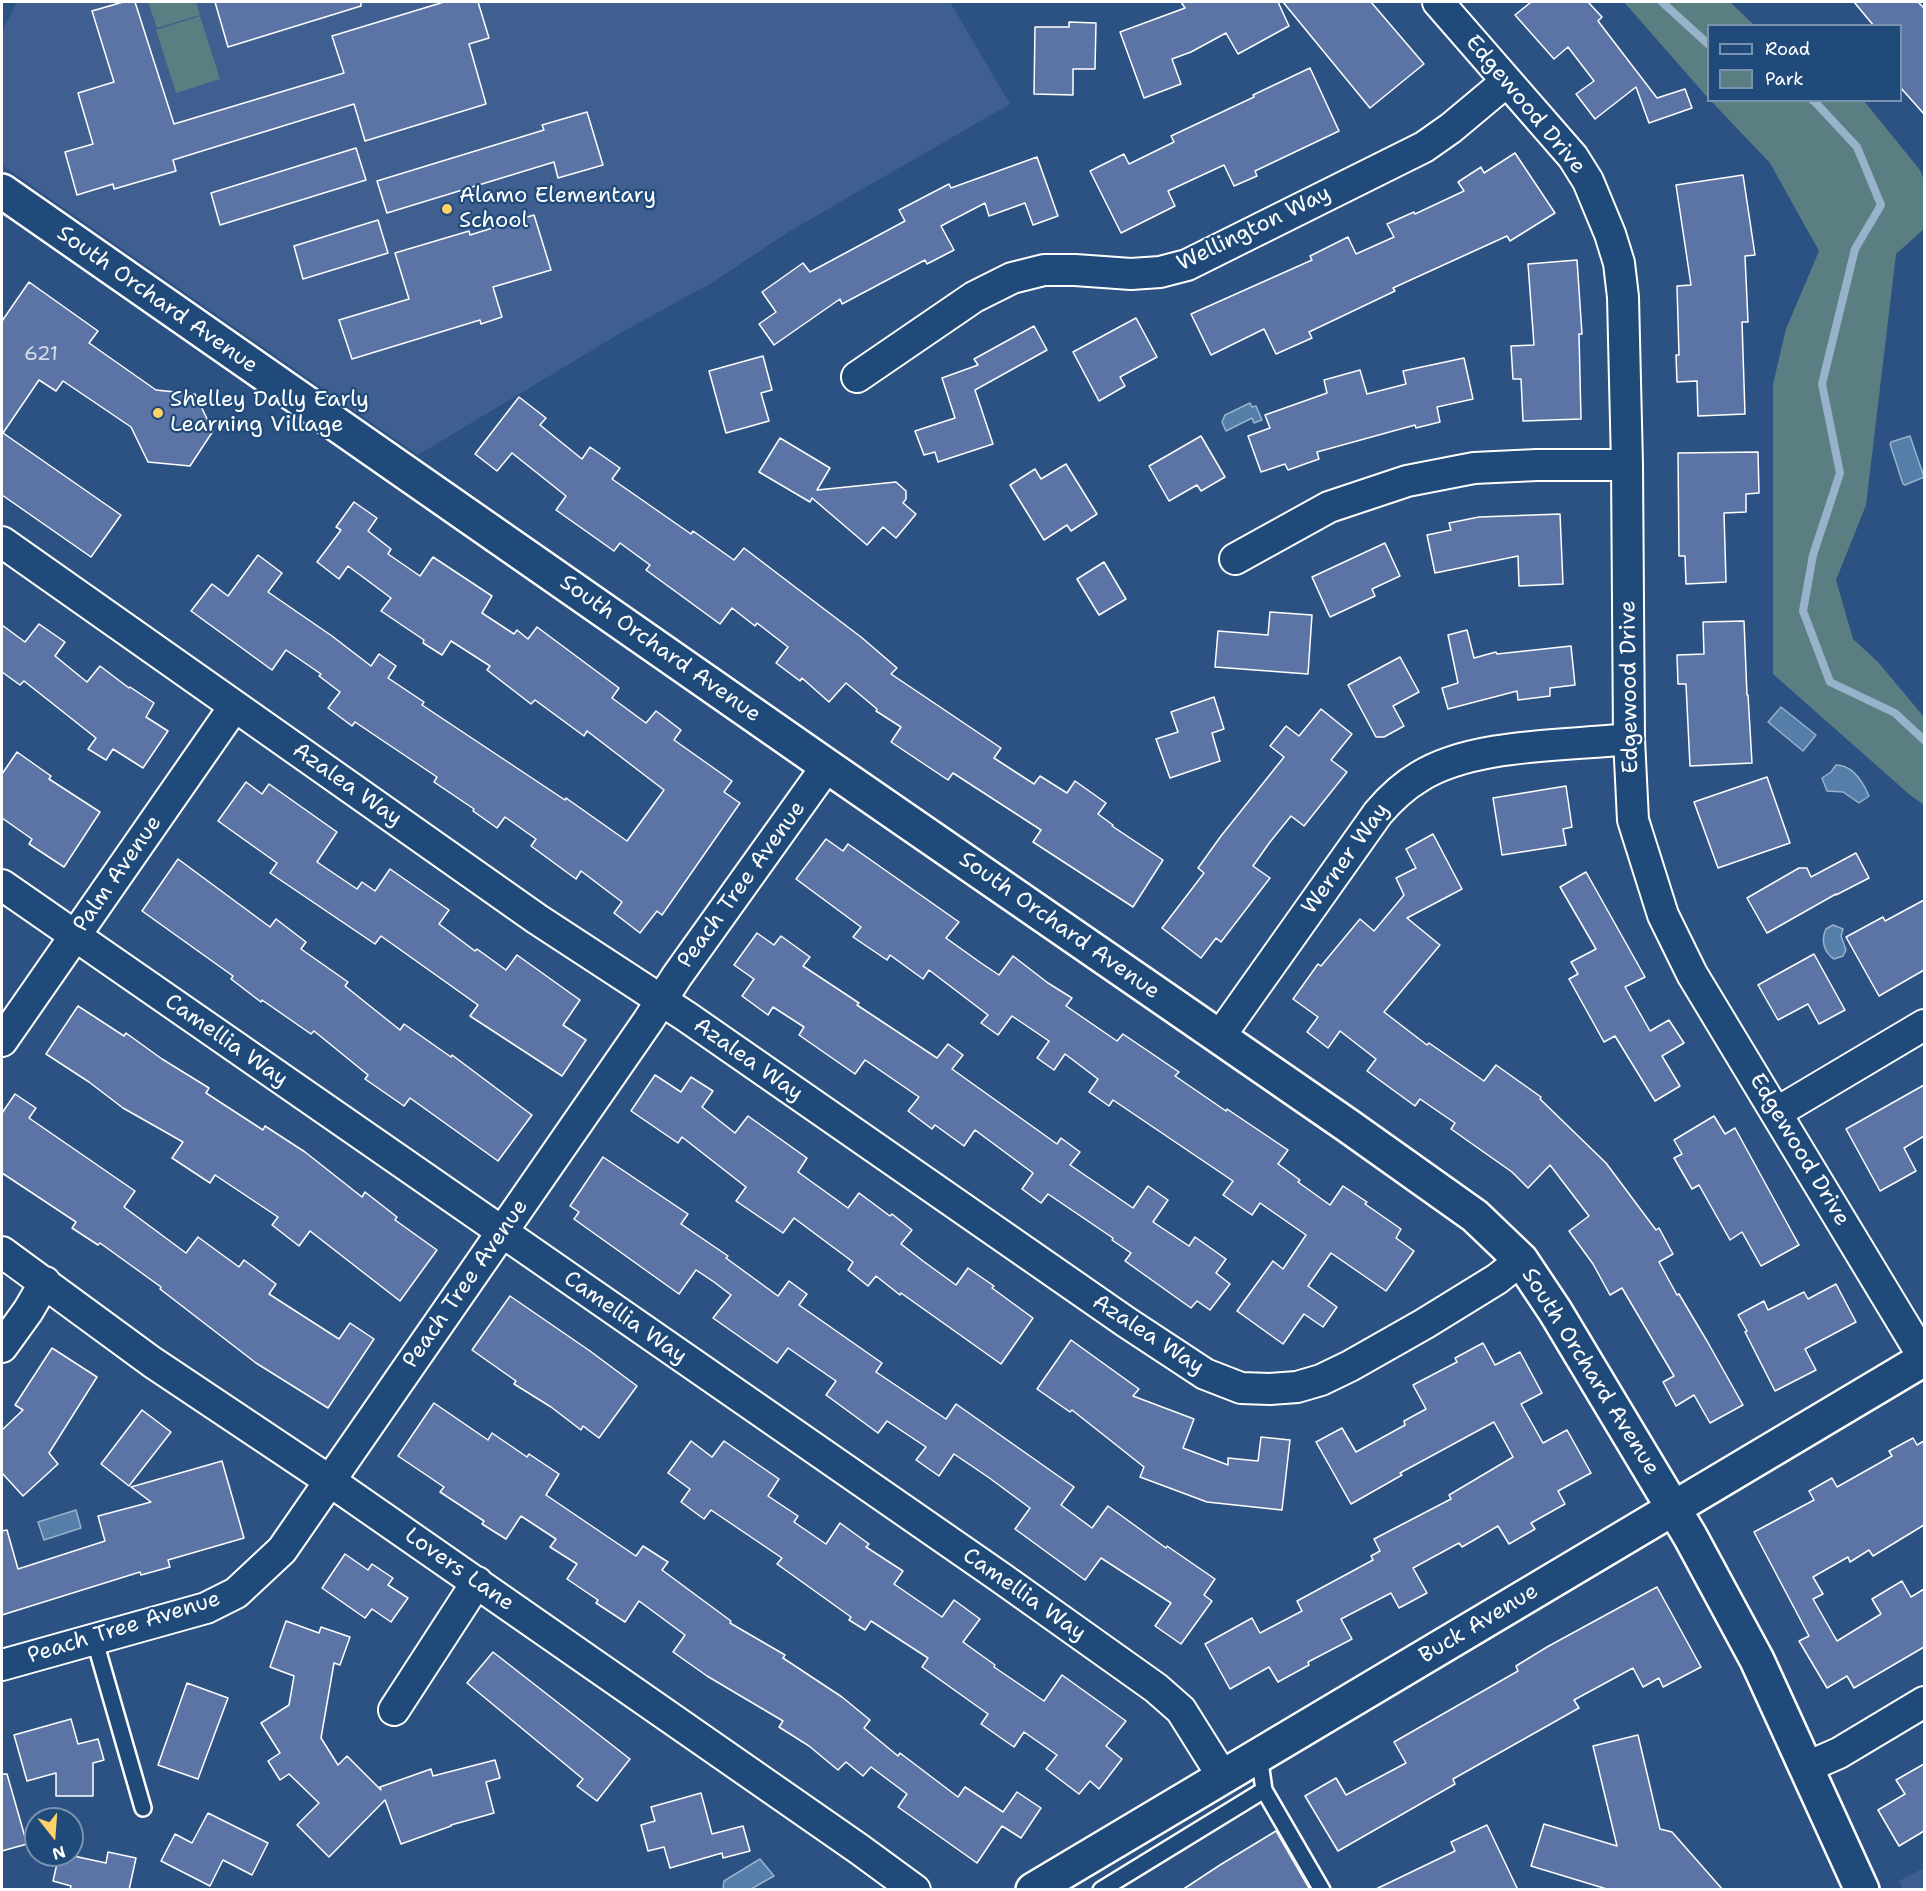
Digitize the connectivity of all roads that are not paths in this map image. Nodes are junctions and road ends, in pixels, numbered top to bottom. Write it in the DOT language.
graph roads {
  1 [pos="1438,2"];
  2 [pos="1506,82"];
  3 [pos="2,192"];
  4 [pos="857,377"];
  5 [pos="1627,465"];
  6 [pos="2,542"];
  7 [pos="1235,559"];
  8 [pos="234,706"];
  9 [pos="1629,739"];
  10 [pos="827,766"];
  11 [pos="2,885"];
  12 [pos="75,936"];
  13 [pos="662,1000"];
  14 [pos="1924,1025"];
  15 [pos="1220,1036"];
  16 [pos="2,1041"];
  17 [pos="1776,1113"];
  18 [pos="501,1232"];
  19 [pos="2,1252"];
  20 [pos="1521,1260"];
  21 [pos="45,1282"];
  22 [pos="2,1347"];
  23 [pos="1924,1358"];
  24 [pos="330,1481"];
  25 [pos="1674,1509"];
  26 [pos="477,1582"];
  27 [pos="94,1638"];
  28 [pos="2,1665"];
  29 [pos="1924,1702"];
  30 [pos="394,1710"];
  31 [pos="1259,1755"];
  32 [pos="1807,1767"];
  33 [pos="1223,1777"];
  34 [pos="1264,1790"];
  35 [pos="143,1808"];
  36 [pos="915,1890"];
  37 [pos="1033,1890"];
  38 [pos="1101,1890"];
  39 [pos="1322,1890"];
  40 [pos="1862,1890"];
  1 -- 2 [label="street, Edgewood Drive"];
  2 -- 4 [label="street, Wellington Way"];
  2 -- 5 [label="street, Edgewood Drive"];
  3 -- 10 [label="street, South Orchard Avenue"];
  5 -- 7 [label="street"];
  5 -- 9 [label="street, Edgewood Drive"];
  6 -- 8 [label="street, Azalea Way"];
  8 -- 12 [label="street, Palm Avenue"];
  8 -- 13 [label="street, Azalea Way"];
  9 -- 15 [label="street, Werner Way"];
  9 -- 17 [label="street, Edgewood Drive"];
  10 -- 13 [label="street, Peach Tree Avenue"];
  10 -- 15 [label="street, South Orchard Avenue"];
  11 -- 12 [label="street, Camellia Way"];
  12 -- 16 [label="street, Palm Avenue"];
  12 -- 18 [label="street, Camellia Way"];
  13 -- 18 [label="street, Peach Tree Avenue"];
  13 -- 20 [label="street, Azalea Way"];
  14 -- 17 [label="street"];
  15 -- 20 [label="street, South Orchard Avenue"];
  17 -- 23 [label="street, Edgewood Drive"];
  18 -- 24 [label="street, Peach Tree Avenue"];
  18 -- 33 [label="street, Camellia Way"];
  19 -- 21 [label="street, Lovers Lane"];
  20 -- 25 [label="street, South Orchard Avenue"];
  21 -- 22 [label="street"];
  21 -- 24 [label="street, Lovers Lane"];
  23 -- 25 [label="street, Buck Avenue"];
  24 -- 26 [label="street, Lovers Lane"];
  24 -- 27 [label="street, Peach Tree Avenue"];
  25 -- 31 [label="street, Buck Avenue"];
  25 -- 32 [label="street, South Orchard Avenue"];
  26 -- 30 [label="street"];
  26 -- 36 [label="street, Lovers Lane"];
  27 -- 28 [label="street, Peach Tree Avenue"];
  27 -- 35 [label="lane"];
  29 -- 32 [label="street"];
  31 -- 33 [label="street, Buck Avenue"];
  31 -- 34 [label="lane"];
  32 -- 40 [label="street, South Orchard Avenue"];
  33 -- 37 [label="street, Buck Avenue"];
  34 -- 38 [label="lane"];
  34 -- 39 [label="lane"];
}
